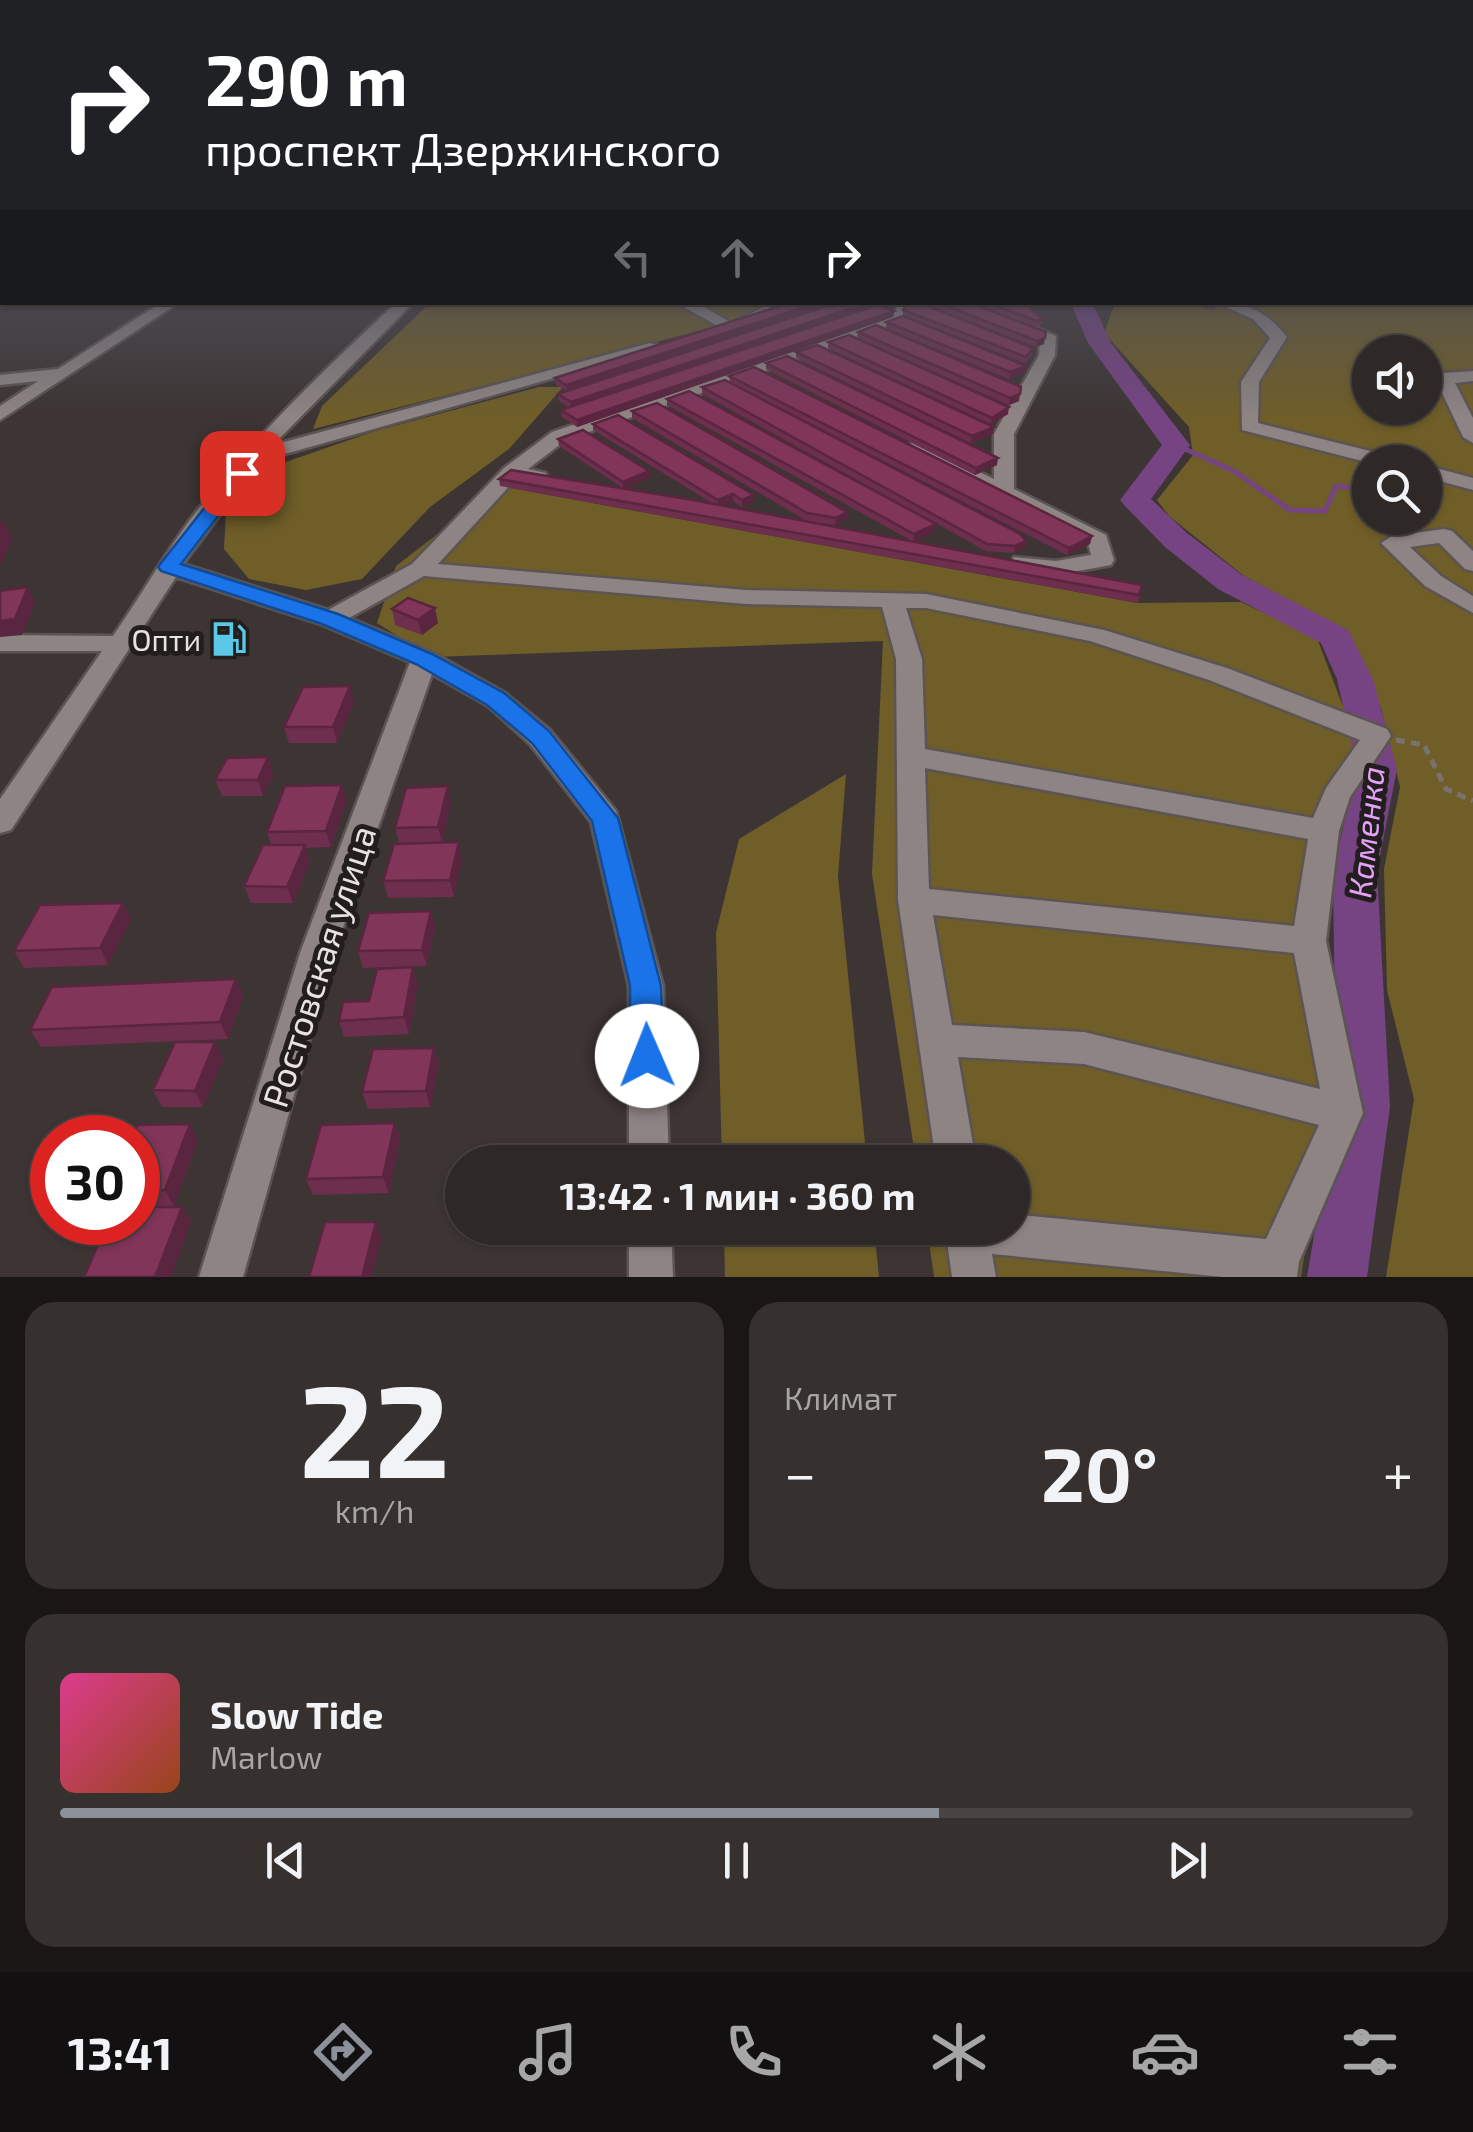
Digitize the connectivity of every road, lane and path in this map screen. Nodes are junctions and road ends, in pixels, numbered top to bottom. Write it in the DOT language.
graph roads {
  1 [pos="168,305"];
  2 [pos="404,305"];
  3 [pos="688,305"];
  4 [pos="782,305"];
  5 [pos="906,305"];
  6 [pos="967,305"];
  7 [pos="1230,305"];
  8 [pos="729,326"];
  9 [pos="848,337"];
  10 [pos="882,352"];
  11 [pos="63,373"];
  12 [pos="1473,376"];
  13 [pos="0,380"];
  14 [pos="0,414"];
  15 [pos="1473,437"];
  16 [pos="897,439"];
  17 [pos="1352,452"];
  18 [pos="255,456"];
  19 [pos="511,472"];
  20 [pos="1442,476"];
  21 [pos="566,482"];
  22 [pos="1473,484"];
  23 [pos="1004,492"];
  24 [pos="999,558"];
  25 [pos="1473,564"];
  26 [pos="168,567"];
  27 [pos="420,569"];
  28 [pos="892,600"];
  29 [pos="1473,606"];
  30 [pos="330,619"];
  31 [pos="0,643"];
  32 [pos="120,643"];
  33 [pos="424,659"];
  34 [pos="1424,744"];
  35 [pos="910,756"];
  36 [pos="13,784"];
  37 [pos="1473,801"];
  38 [pos="0,822"];
  39 [pos="1324,831"];
  40 [pos="914,900"];
  41 [pos="1309,941"];
  42 [pos="936,1040"];
  43 [pos="1344,1113"];
  44 [pos="649,1145"];
  45 [pos="953,1145"];
  46 [pos="1030,1237"];
  47 [pos="650,1245"];
  48 [pos="969,1245"];
  49 [pos="1277,1269"];
  50 [pos="221,1277"];
  51 [pos="651,1277"];
  52 [pos="974,1277"];
  1 -- 11 [label="street"];
  2 -- 18 [label="street"];
  3 -- 8 [label="street"];
  4 -- 8 [label="street"];
  5 -- 9 [label="street"];
  6 -- 23 [label="street"];
  7 -- 17 [label="street"];
  8 -- 18 [label="street"];
  9 -- 10 [label="street"];
  9 -- 19 [label="street"];
  11 -- 13 [label="street"];
  11 -- 14 [label="street"];
  12 -- 15 [label="street"];
  16 -- 23 [label="street"];
  18 -- 26 [label="street"];
  19 -- 21 [label="street"];
  19 -- 27 [label="street"];
  20 -- 22 [label="street"];
  23 -- 24 [label="street"];
  25 -- 29 [label="street"];
  26 -- 30 [label="street"];
  26 -- 32 [label="street"];
  27 -- 28 [label="street"];
  27 -- 30 [label="street"];
  28 -- 35 [label="street"];
  28 -- 39 [label="street"];
  30 -- 33 [label="street"];
  31 -- 32 [label="street"];
  32 -- 36 [label="street"];
  33 -- 44 [label="street"];
  33 -- 50 [label="street, Ростовская улица"];
  34 -- 37 [label="path"];
  35 -- 39 [label="street"];
  35 -- 40 [label="street"];
  36 -- 38 [label="street"];
  39 -- 41 [label="street"];
  40 -- 41 [label="street"];
  40 -- 42 [label="street"];
  41 -- 43 [label="street"];
  42 -- 43 [label="street"];
  42 -- 45 [label="street"];
  43 -- 49 [label="street"];
  46 -- 49 [label="street"];
  47 -- 51 [label="street"];
  48 -- 52 [label="street"];
}
